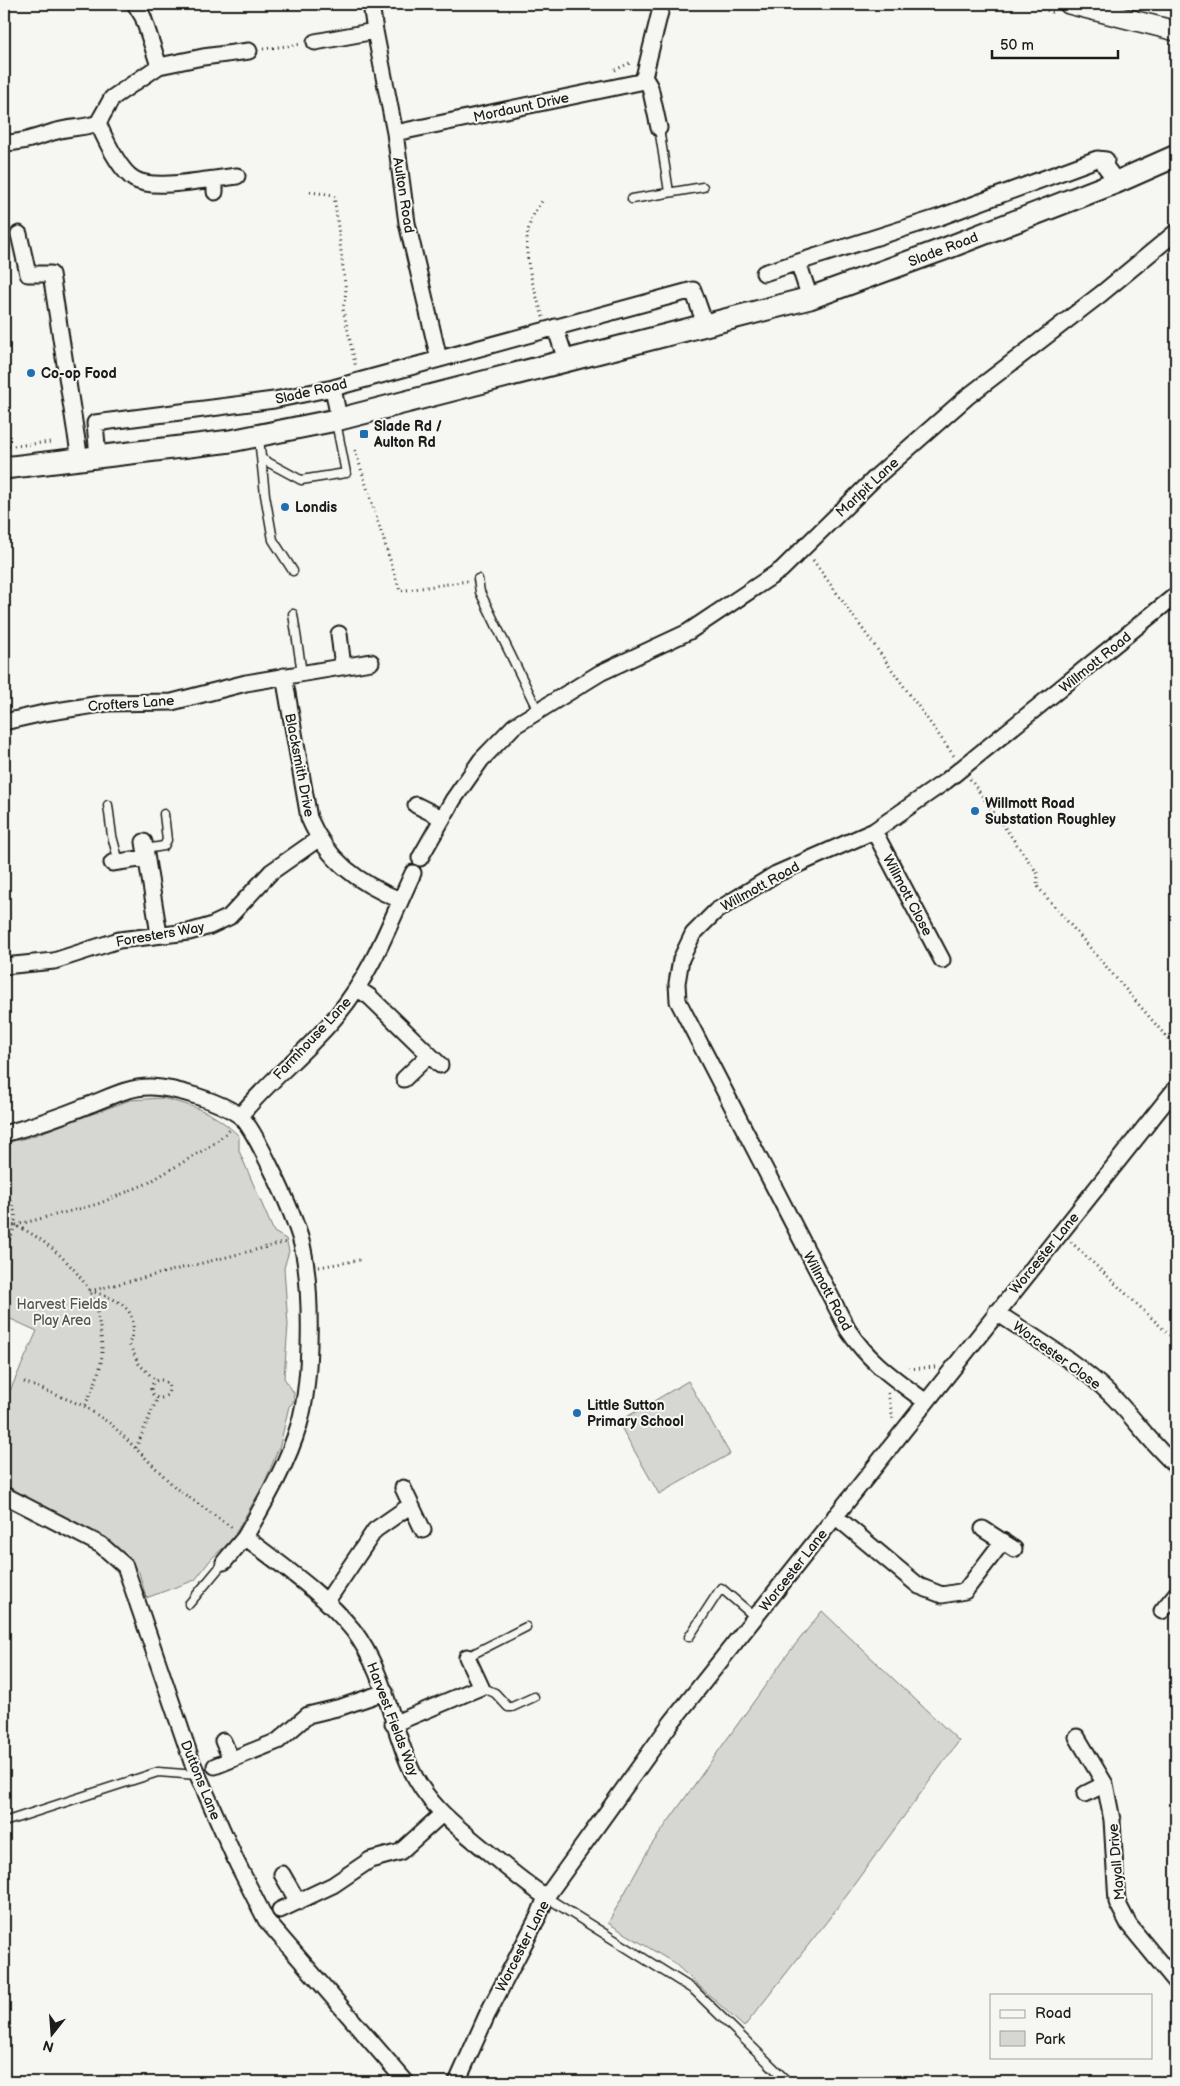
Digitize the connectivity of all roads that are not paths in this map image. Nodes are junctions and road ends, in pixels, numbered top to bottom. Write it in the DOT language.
graph roads {
  1 [pos="135,4"];
  2 [pos="371,4"];
  3 [pos="662,4"];
  4 [pos="1069,4"];
  5 [pos="374,30"];
  6 [pos="1176,31"];
  7 [pos="315,42"];
  8 [pos="249,51"];
  9 [pos="159,66"];
  10 [pos="644,77"];
  11 [pos="98,123"];
  12 [pos="658,128"];
  13 [pos="395,133"];
  14 [pos="4,143"];
  15 [pos="1176,156"];
  16 [pos="238,176"];
  17 [pos="1116,182"];
  18 [pos="703,188"];
  19 [pos="669,192"];
  20 [pos="632,199"];
  21 [pos="1176,232"];
  22 [pos="19,234"];
  23 [pos="798,262"];
  24 [pos="764,273"];
  25 [pos="810,298"];
  26 [pos="704,324"];
  27 [pos="551,328"];
  28 [pos="439,359"];
  29 [pos="566,360"];
  30 [pos="333,388"];
  31 [pos="338,419"];
  32 [pos="258,435"];
  33 [pos="89,459"];
  34 [pos="262,459"];
  35 [pos="4,468"];
  36 [pos="293,571"];
  37 [pos="478,579"];
  38 [pos="1176,595"];
  39 [pos="294,614"];
  40 [pos="339,634"];
  41 [pos="371,662"];
  42 [pos="343,667"];
  43 [pos="309,672"];
  44 [pos="284,676"];
  45 [pos="538,712"];
  46 [pos="4,722"];
  47 [pos="108,805"];
  48 [pos="416,805"];
  49 [pos="164,814"];
  50 [pos="442,818"];
  51 [pos="874,831"];
  52 [pos="318,839"];
  53 [pos="145,850"];
  54 [pos="420,858"];
  55 [pos="116,862"];
  56 [pos="413,873"];
  57 [pos="400,900"];
  58 [pos="159,934"];
  59 [pos="942,960"];
  60 [pos="4,966"];
  61 [pos="358,989"];
  62 [pos="404,1080"];
  63 [pos="1176,1088"];
  64 [pos="240,1116"];
  65 [pos="4,1134"];
  66 [pos="996,1312"];
  67 [pos="926,1402"];
  68 [pos="1176,1466"];
  69 [pos="403,1488"];
  70 [pos="4,1495"];
  71 [pos="411,1505"];
  72 [pos="835,1516"];
  73 [pos="983,1529"];
  74 [pos="422,1530"];
  75 [pos="244,1536"];
  76 [pos="224,1562"];
  77 [pos="1176,1594"];
  78 [pos="327,1601"];
  79 [pos="189,1604"];
  80 [pos="1162,1611"];
  81 [pos="755,1617"];
  82 [pos="526,1627"];
  83 [pos="689,1637"];
  84 [pos="467,1657"];
  85 [pos="481,1687"];
  86 [pos="385,1692"];
  87 [pos="534,1697"];
  88 [pos="393,1724"];
  89 [pos="1077,1737"];
  90 [pos="223,1741"];
  91 [pos="231,1759"];
  92 [pos="215,1766"];
  93 [pos="197,1775"];
  94 [pos="1105,1784"];
  95 [pos="1085,1794"];
  96 [pos="441,1815"];
  97 [pos="4,1822"];
  98 [pos="282,1874"];
  99 [pos="546,1897"];
  100 [pos="298,1902"];
  101 [pos="280,1910"];
  102 [pos="1176,1982"];
  103 [pos="406,2082"];
  104 [pos="457,2082"];
  105 [pos="788,2082"];
  1 -- 9 [label="street"];
  2 -- 5 [label="street, Aulton Road"];
  3 -- 10 [label="street"];
  4 -- 6 [label="street"];
  5 -- 7 [label="street"];
  5 -- 13 [label="street, Aulton Road"];
  8 -- 9 [label="street"];
  9 -- 11 [label="street"];
  10 -- 12 [label="street"];
  10 -- 13 [label="street, Mordaunt Drive"];
  11 -- 14 [label="street"];
  11 -- 16 [label="street"];
  12 -- 19 [label="lane"];
  13 -- 28 [label="street, Aulton Road"];
  15 -- 17 [label="main road, Slade Road"];
  17 -- 23 [label="street"];
  17 -- 25 [label="main road, Slade Road"];
  18 -- 19 [label="lane"];
  19 -- 20 [label="lane"];
  21 -- 45 [label="street, Marlpit Lane"];
  22 -- 33 [label="street"];
  23 -- 24 [label="street"];
  23 -- 25 [label="street"];
  25 -- 26 [label="main road, Slade Road"];
  26 -- 27 [label="street, Slade Road"];
  26 -- 29 [label="main road, Slade Road"];
  27 -- 28 [label="street, Slade Road"];
  27 -- 29 [label="street"];
  28 -- 30 [label="street, Slade Road"];
  29 -- 31 [label="main road, Slade Road"];
  30 -- 31 [label="street"];
  30 -- 33 [label="street, Slade Road"];
  31 -- 32 [label="main road, Slade Road"];
  31 -- 34 [label="lane"];
  32 -- 33 [label="main road, Slade Road"];
  32 -- 34 [label="lane"];
  33 -- 35 [label="main road, Slade Road"];
  34 -- 36 [label="lane"];
  37 -- 45 [label="lane"];
  38 -- 51 [label="street, Willmott Road"];
  39 -- 43 [label="lane"];
  40 -- 42 [label="street"];
  41 -- 42 [label="street, Crofters Lane"];
  42 -- 43 [label="street, Crofters Lane"];
  43 -- 44 [label="street, Crofters Lane"];
  44 -- 46 [label="street, Crofters Lane"];
  44 -- 52 [label="street, Blacksmith Drive"];
  45 -- 50 [label="street, Marlpit Lane"];
  47 -- 55 [label="lane"];
  48 -- 50 [label="street"];
  49 -- 53 [label="lane"];
  50 -- 54 [label="street, Marlpit Lane"];
  51 -- 59 [label="street, Willmott Close"];
  51 -- 67 [label="street, Willmott Road"];
  52 -- 57 [label="street, Blacksmith Drive"];
  52 -- 58 [label="street, Foresters Way"];
  53 -- 55 [label="street"];
  53 -- 58 [label="street"];
  56 -- 57 [label="street, Farmhouse Lane"];
  57 -- 61 [label="street, Farmhouse Lane"];
  58 -- 60 [label="street, Foresters Way"];
  61 -- 62 [label="street"];
  61 -- 64 [label="street, Farmhouse Lane"];
  63 -- 66 [label="street, Worcester Lane"];
  64 -- 65 [label="street"];
  64 -- 75 [label="street"];
  66 -- 67 [label="street, Worcester Lane"];
  66 -- 68 [label="street, Worcester Close"];
  67 -- 72 [label="street, Worcester Lane"];
  69 -- 71 [label="street"];
  70 -- 93 [label="street, Duttons Lane"];
  71 -- 74 [label="street"];
  71 -- 78 [label="street"];
  72 -- 73 [label="street"];
  72 -- 81 [label="street, Worcester Lane"];
  75 -- 76 [label="street"];
  75 -- 78 [label="street, Harvest Fields Way"];
  76 -- 79 [label="lane"];
  77 -- 80 [label="street"];
  78 -- 86 [label="street, Harvest Fields Way"];
  81 -- 83 [label="lane"];
  81 -- 99 [label="street, Worcester Lane"];
  82 -- 84 [label="lane"];
  84 -- 85 [label="street"];
  85 -- 87 [label="lane"];
  85 -- 88 [label="street"];
  86 -- 88 [label="street, Harvest Fields Way"];
  86 -- 91 [label="street"];
  88 -- 96 [label="street, Harvest Fields Way"];
  89 -- 94 [label="street, Mayall Drive"];
  90 -- 91 [label="street"];
  91 -- 92 [label="street"];
  93 -- 97 [label="lane"];
  93 -- 103 [label="street, Duttons Lane"];
  94 -- 95 [label="street"];
  94 -- 102 [label="street, Mayall Drive"];
  96 -- 99 [label="street, Harvest Fields Way"];
  96 -- 100 [label="street"];
  98 -- 100 [label="street"];
  99 -- 104 [label="street, Worcester Lane"];
  99 -- 105 [label="lane"];
  100 -- 101 [label="street"];
}
